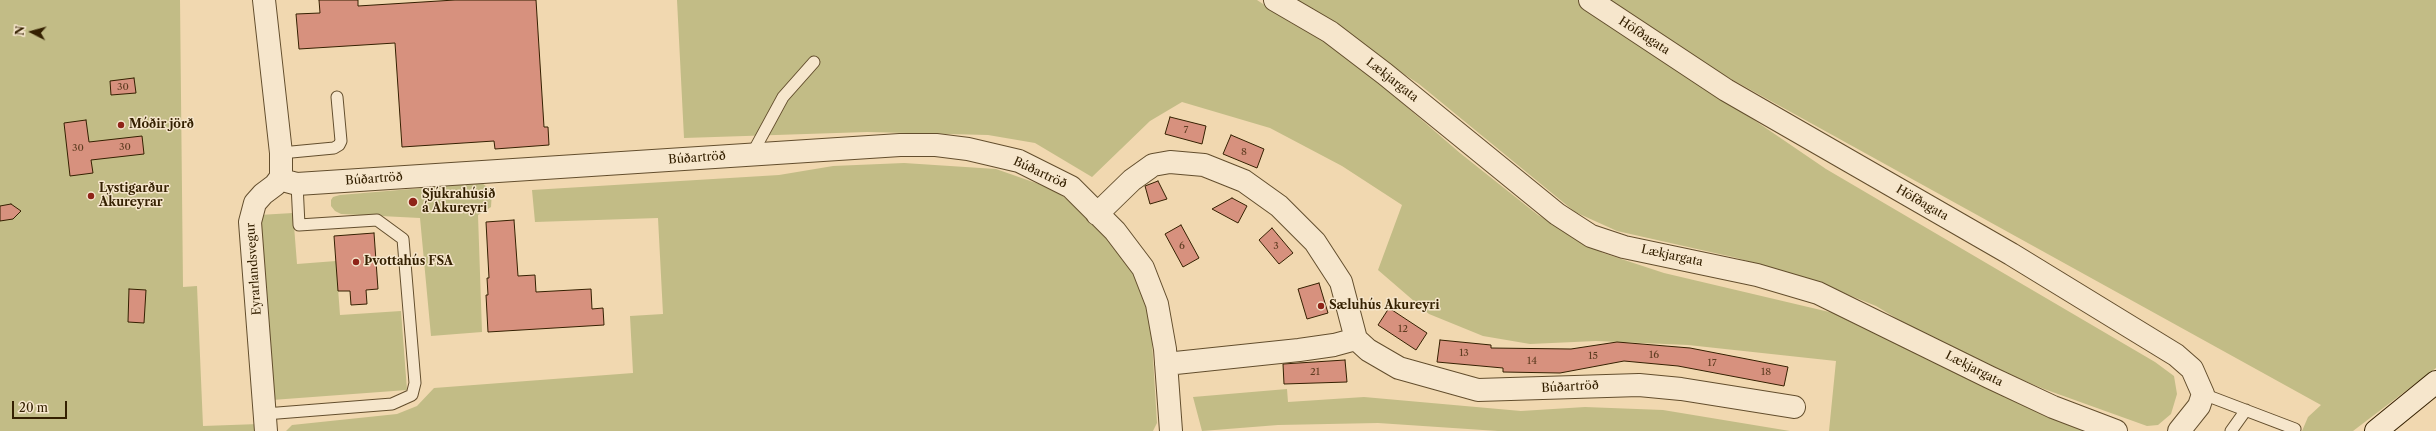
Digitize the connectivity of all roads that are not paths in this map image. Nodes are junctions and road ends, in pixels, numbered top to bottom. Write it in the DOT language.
graph roads {
  1 [pos="264,0"];
  2 [pos="1275,0"];
  3 [pos="1590,0"];
  4 [pos="814,62"];
  5 [pos="337,96"];
  6 [pos="281,153"];
  7 [pos="752,154"];
  8 [pos="289,180"];
  9 [pos="1098,214"];
  10 [pos="1356,339"];
  11 [pos="1166,364"];
  12 [pos="2436,382"];
  13 [pos="2202,394"];
  14 [pos="1794,407"];
  15 [pos="2246,410"];
  16 [pos="266,422"];
  17 [pos="2295,429"];
  18 [pos="1172,431"];
  19 [pos="2116,431"];
  20 [pos="2179,431"];
  21 [pos="2231,431"];
  22 [pos="2376,431"];
  1 -- 6 [label="street"];
  2 -- 19 [label="street, Lækjargata"];
  3 -- 13 [label="street, Höfðagata"];
  4 -- 7 [label="lane"];
  5 -- 6 [label="lane"];
  6 -- 8 [label="street"];
  7 -- 8 [label="street, Búðartröð"];
  7 -- 9 [label="street, Búðartröð"];
  8 -- 16 [label="street, Eyrarlandsvegur"];
  8 -- 16 [label="lane"];
  9 -- 10 [label="street"];
  9 -- 11 [label="street, Búðartröð"];
  10 -- 11 [label="street"];
  10 -- 14 [label="street, Búðartröð"];
  11 -- 18 [label="street, Búðartröð"];
  12 -- 22 [label="street"];
  13 -- 15 [label="lane"];
  13 -- 20 [label="street"];
  15 -- 17 [label="lane"];
  15 -- 21 [label="lane"];
}
